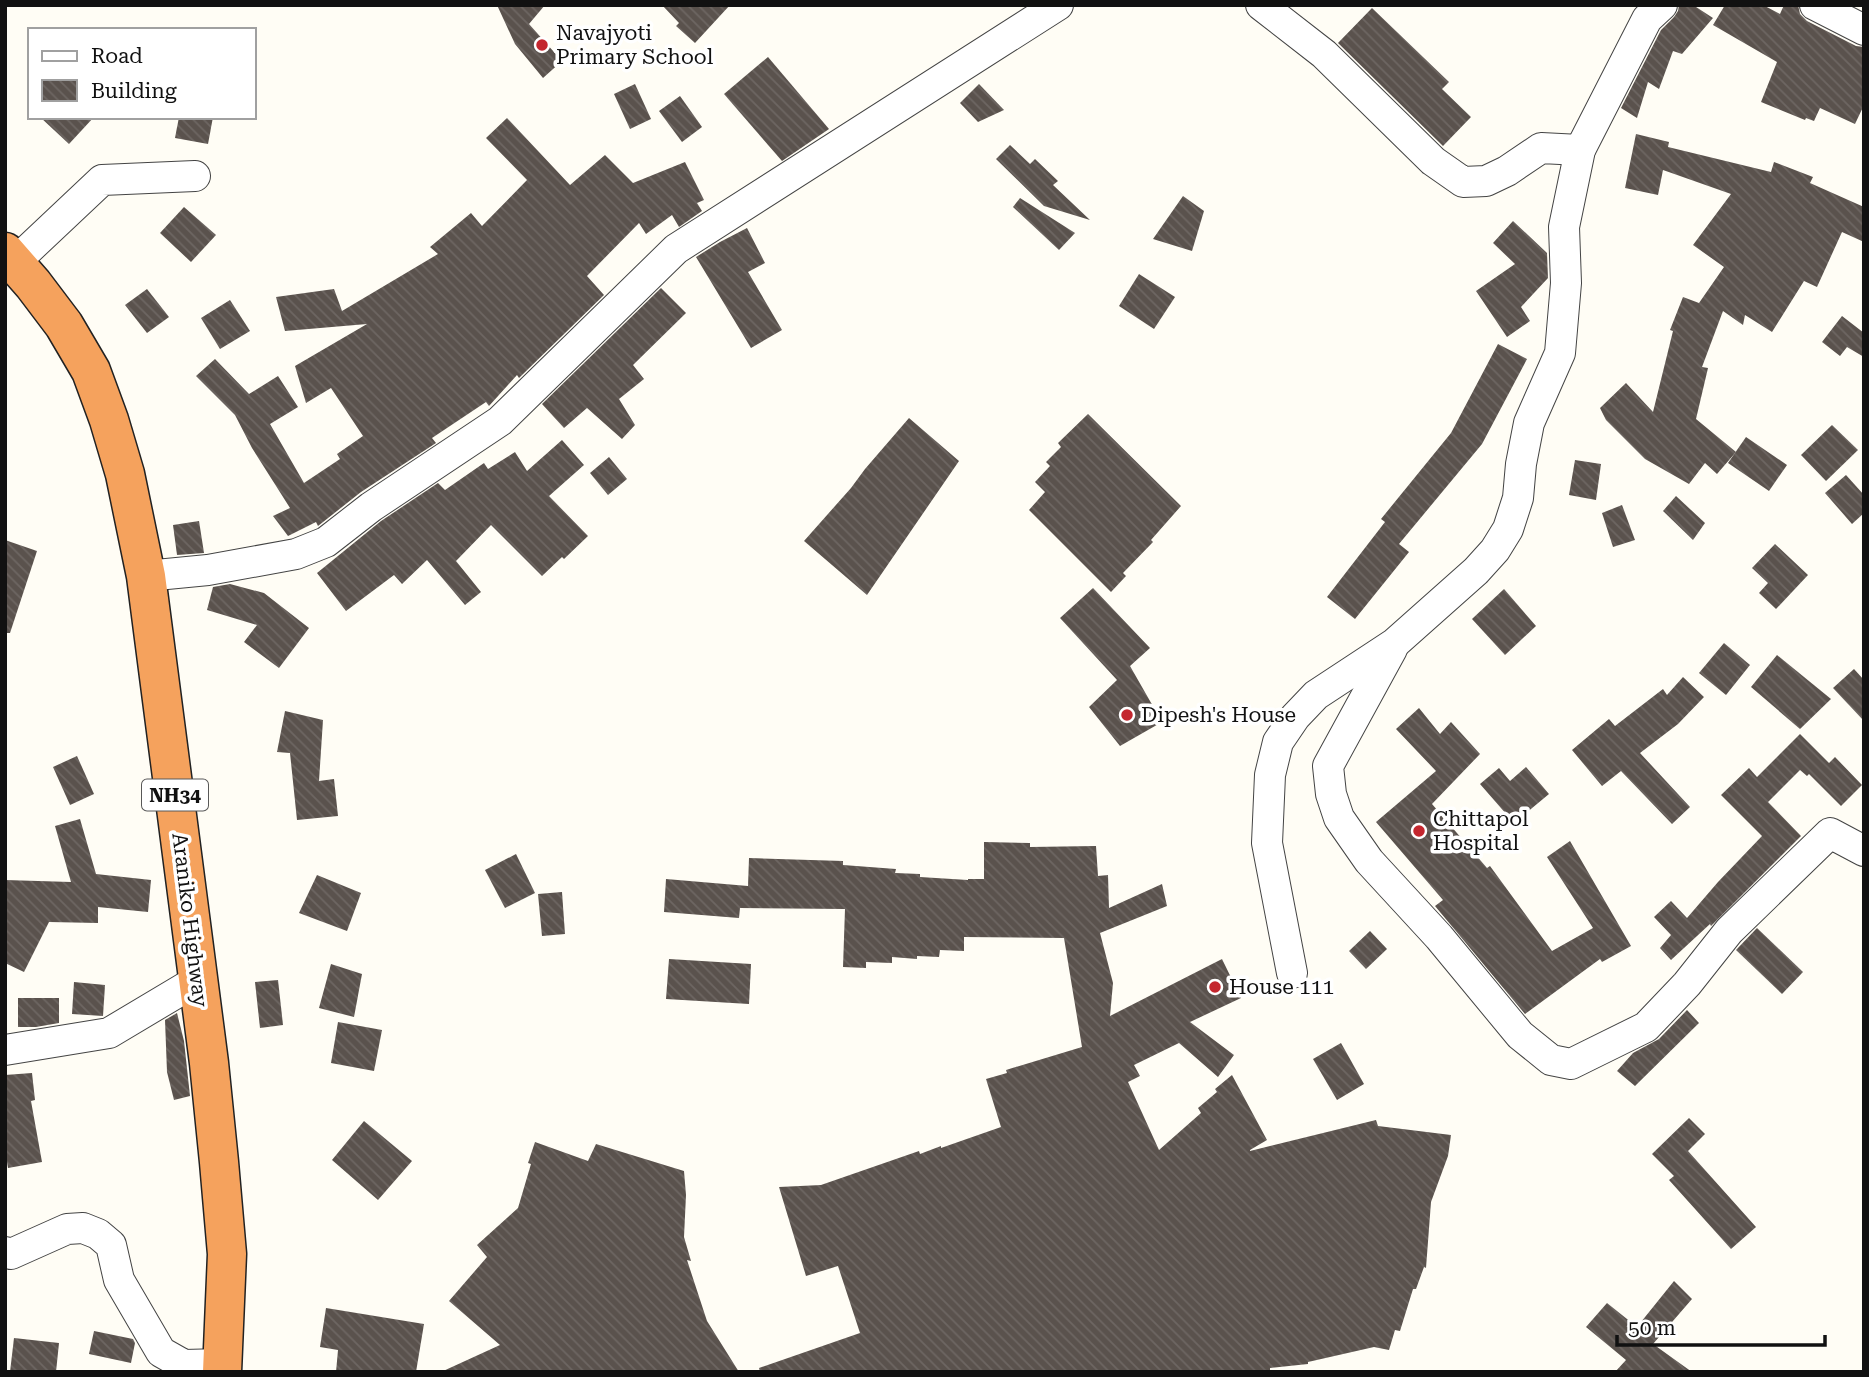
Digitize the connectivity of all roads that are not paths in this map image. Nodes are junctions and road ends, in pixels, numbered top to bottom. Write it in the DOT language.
graph roads {
  1 [pos="1058,5"];
  2 [pos="1261,5"];
  3 [pos="1662,5"];
  4 [pos="1815,5"];
  5 [pos="1864,30"];
  6 [pos="1580,150"];
  7 [pos="195,176"];
  8 [pos="10,258"];
  9 [pos="146,576"];
  10 [pos="1395,643"];
  11 [pos="1864,850"];
  12 [pos="1292,973"];
  13 [pos="198,980"];
  14 [pos="5,1050"];
  15 [pos="5,1252"];
  16 [pos="222,1368"];
  1 -- 9 [label="street"];
  2 -- 6 [label="street"];
  3 -- 6 [label="street"];
  4 -- 5 [label="street"];
  6 -- 10 [label="street"];
  7 -- 8 [label="street"];
  8 -- 9 [label="highway, Araniko Highway / NH34"];
  9 -- 13 [label="highway, Araniko Highway / NH34"];
  10 -- 11 [label="street"];
  10 -- 12 [label="street"];
  13 -- 14 [label="street"];
  13 -- 16 [label="highway, Araniko Highway / NH34"];
  15 -- 16 [label="street"];
}
